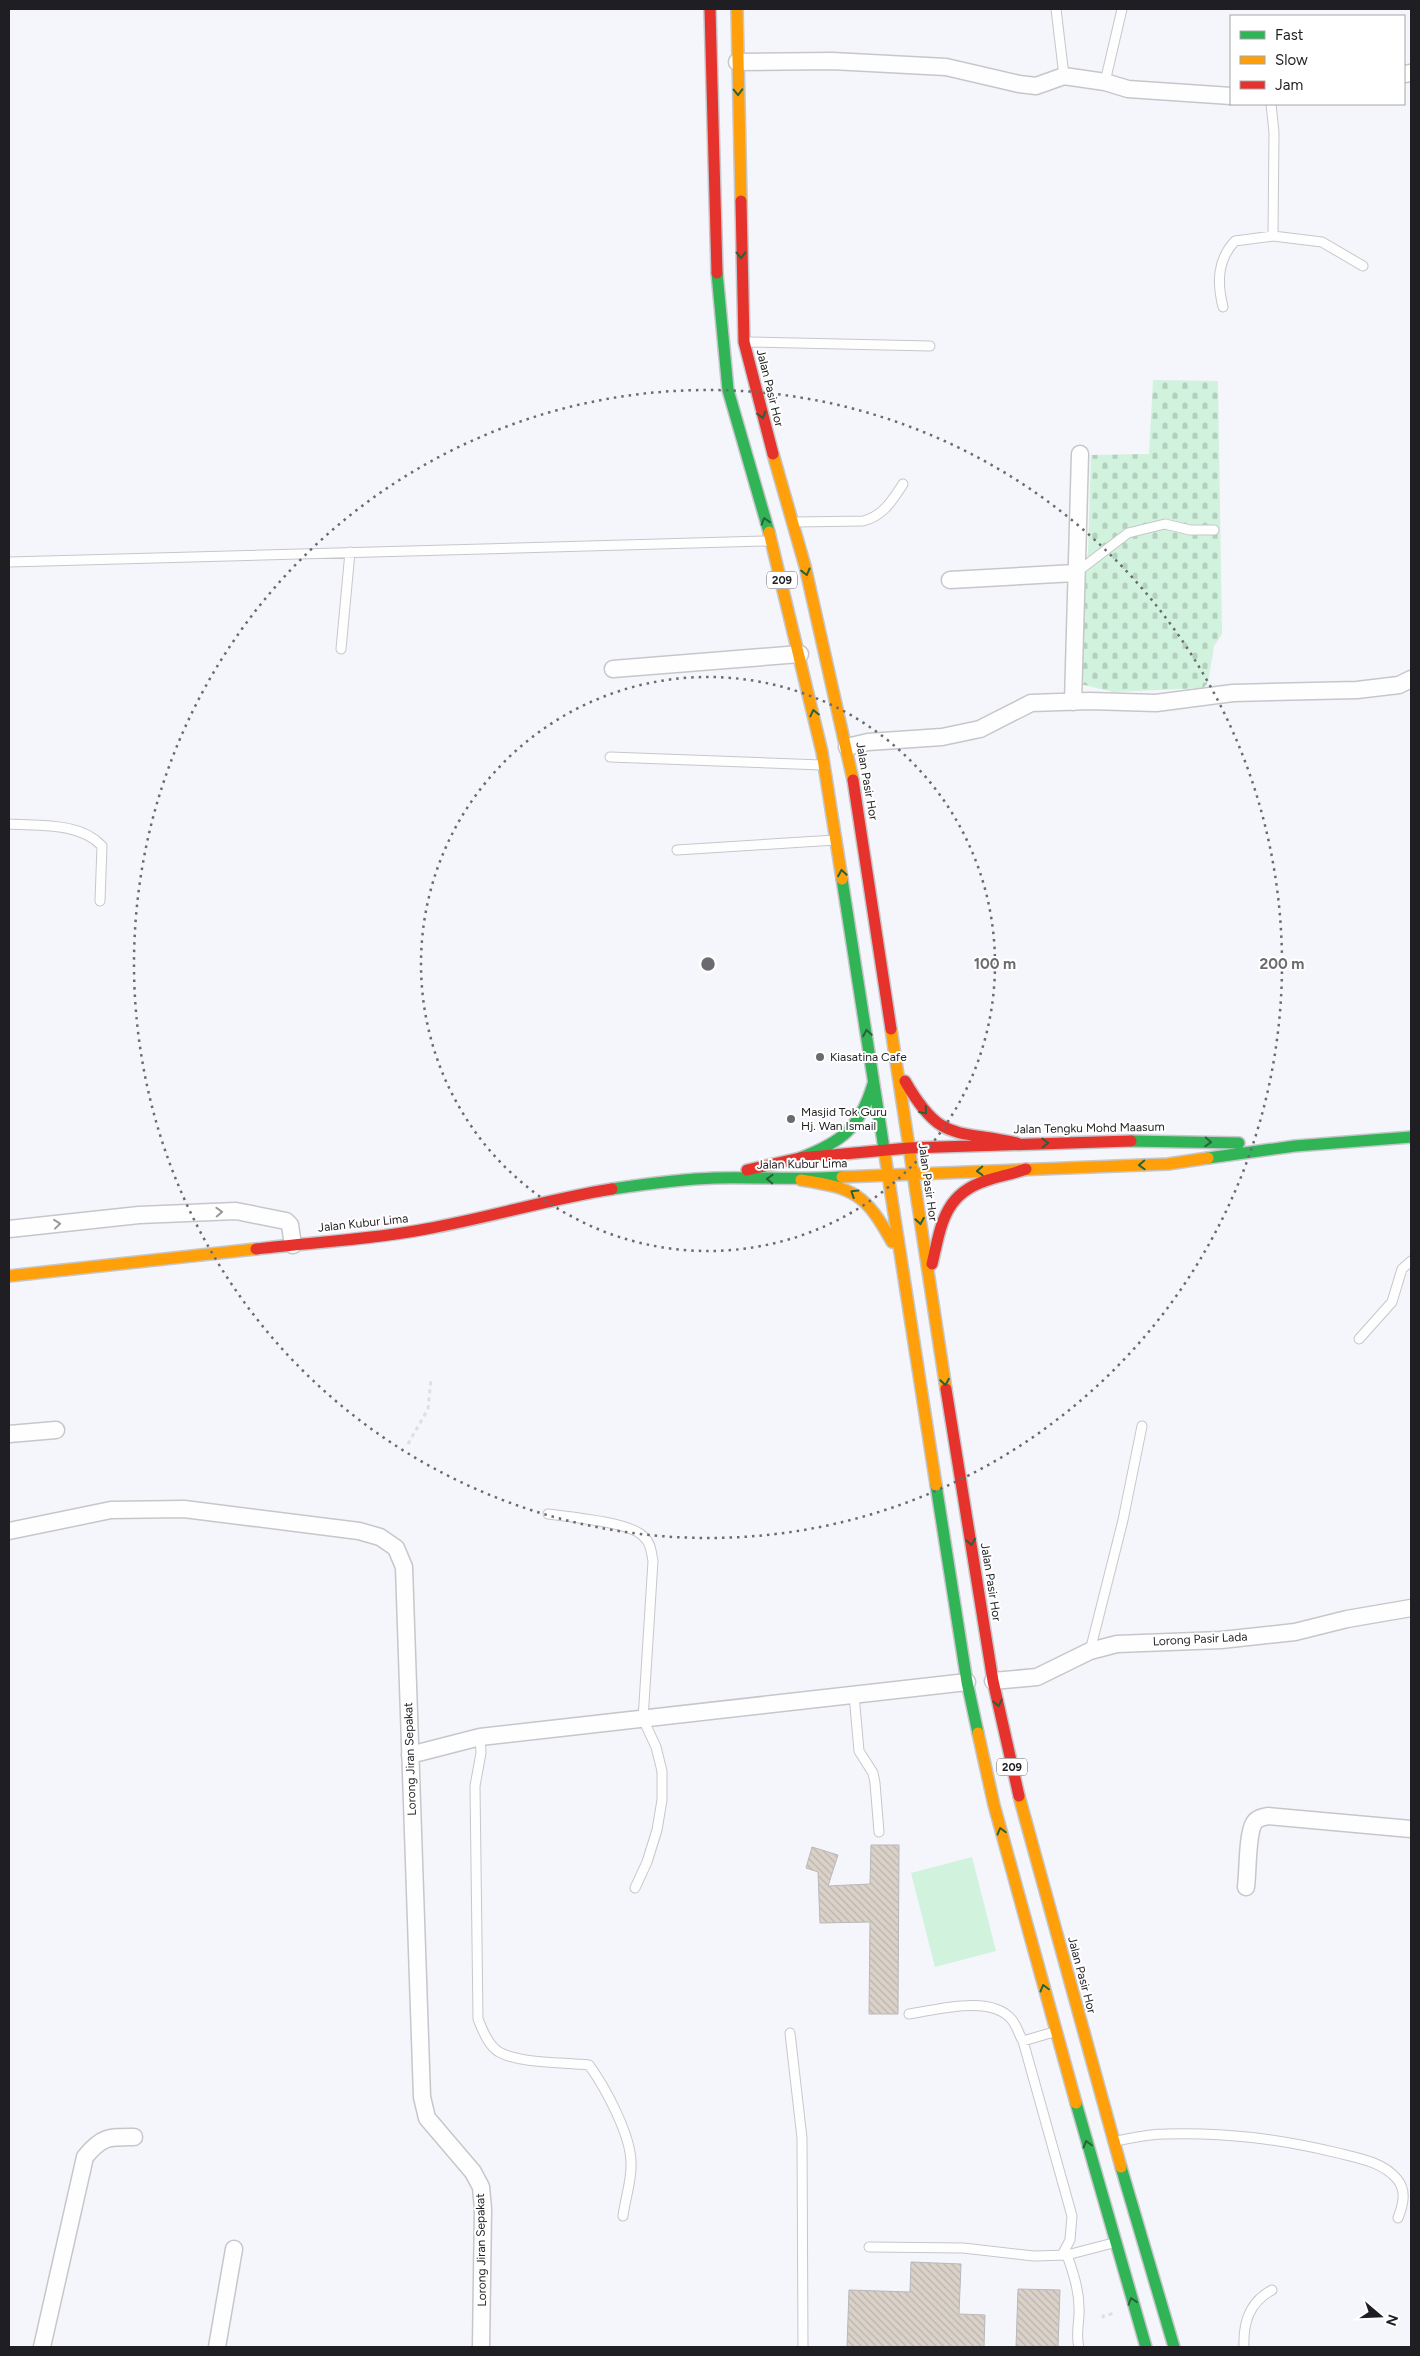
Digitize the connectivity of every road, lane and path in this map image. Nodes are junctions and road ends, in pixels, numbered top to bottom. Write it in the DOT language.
graph roads {
  1 [pos="710,9"];
  2 [pos="737,9"];
  3 [pos="1056,9"];
  4 [pos="1122,9"];
  5 [pos="737,62"];
  6 [pos="1064,76"];
  7 [pos="1105,82"];
  8 [pos="1230,96"];
  9 [pos="1272,105"];
  10 [pos="1274,236"];
  11 [pos="1363,266"];
  12 [pos="1223,307"];
  13 [pos="744,342"];
  14 [pos="930,346"];
  15 [pos="1080,454"];
  16 [pos="903,484"];
  17 [pos="792,522"];
  18 [pos="1214,530"];
  19 [pos="771,540"];
  20 [pos="350,552"];
  21 [pos="9,562"];
  22 [pos="1076,573"];
  23 [pos="950,580"];
  24 [pos="341,649"];
  25 [pos="800,654"];
  26 [pos="614,669"];
  27 [pos="1411,679"];
  28 [pos="1073,702"];
  29 [pos="847,748"];
  30 [pos="610,758"];
  31 [pos="825,765"];
  32 [pos="9,824"];
  33 [pos="837,840"];
  34 [pos="677,850"];
  35 [pos="100,901"];
  36 [pos="899,1069"];
  37 [pos="874,1080"];
  38 [pos="1411,1138"];
  39 [pos="1017,1143"];
  40 [pos="1294,1146"];
  41 [pos="909,1148"];
  42 [pos="884,1151"];
  43 [pos="800,1158"];
  44 [pos="1026,1169"];
  45 [pos="913,1173"];
  46 [pos="888,1174"];
  47 [pos="716,1178"];
  48 [pos="801,1180"];
  49 [pos="9,1229"];
  50 [pos="293,1244"];
  51 [pos="901,1260"];
  52 [pos="1411,1261"];
  53 [pos="9,1276"];
  54 [pos="928,1277"];
  55 [pos="1359,1339"];
  56 [pos="431,1379"];
  57 [pos="1142,1426"];
  58 [pos="56,1430"];
  59 [pos="9,1434"];
  60 [pos="408,1444"];
  61 [pos="548,1514"];
  62 [pos="9,1531"];
  63 [pos="1411,1608"];
  64 [pos="1090,1651"];
  65 [pos="993,1681"];
  66 [pos="967,1682"];
  67 [pos="854,1695"];
  68 [pos="643,1719"];
  69 [pos="480,1737"];
  70 [pos="410,1755"];
  71 [pos="1411,1829"];
  72 [pos="879,1832"];
  73 [pos="1246,1887"];
  74 [pos="635,1888"];
  75 [pos="908,2014"];
  76 [pos="1056,2032"];
  77 [pos="790,2033"];
  78 [pos="1023,2041"];
  79 [pos="134,2137"];
  80 [pos="1114,2141"];
  81 [pos="623,2216"];
  82 [pos="1398,2218"];
  83 [pos="1115,2242"];
  84 [pos="869,2247"];
  85 [pos="234,2249"];
  86 [pos="1065,2255"];
  87 [pos="1272,2290"];
  88 [pos="42,2347"];
  89 [pos="217,2347"];
  90 [pos="481,2347"];
  91 [pos="803,2347"];
  92 [pos="1078,2347"];
  93 [pos="1146,2347"];
  94 [pos="1174,2347"];
  95 [pos="1244,2347"];
  19 -- 1 [label="main road, 209, one-way"];
  2 -- 5 [label="main road, Jalan Pasir Hor / 209"];
  3 -- 6 [label="lane"];
  4 -- 7 [label="lane"];
  5 -- 6 [label="street"];
  5 -- 13 [label="main road, Jalan Pasir Hor / 209, one-way"];
  6 -- 7 [label="street"];
  7 -- 8 [label="street"];
  9 -- 10 [label="lane"];
  10 -- 11 [label="lane"];
  10 -- 12 [label="lane"];
  13 -- 14 [label="lane"];
  13 -- 17 [label="main road, Jalan Pasir Hor / 209, one-way"];
  15 -- 22 [label="street"];
  16 -- 17 [label="lane"];
  17 -- 29 [label="main road, Jalan Pasir Hor / 209, one-way"];
  18 -- 22 [label="lane"];
  19 -- 20 [label="lane"];
  19 -- 25 [label="main road, 209"];
  20 -- 21 [label="lane"];
  20 -- 24 [label="lane"];
  22 -- 23 [label="street"];
  22 -- 28 [label="street"];
  25 -- 26 [label="street"];
  31 -- 25 [label="main road, 209, one-way"];
  27 -- 28 [label="street"];
  28 -- 29 [label="street"];
  29 -- 36 [label="main road, Jalan Pasir Hor / 209"];
  30 -- 31 [label="lane"];
  31 -- 33 [label="main road, 209"];
  32 -- 35 [label="lane"];
  33 -- 34 [label="lane"];
  37 -- 33 [label="main road, 209, one-way"];
  36 -- 39 [label="main road, one-way"];
  36 -- 41 [label="main road, Jalan Pasir Hor / 209"];
  37 -- 42 [label="main road, 209"];
  37 -- 43 [label="main road"];
  38 -- 40 [label="main road, Jalan Tengku Mohd Maasum"];
  39 -- 40 [label="main road, Jalan Tengku Mohd Maasum, one-way"];
  39 -- 41 [label="main road, Jalan Tengku Mohd Maasum"];
  40 -- 44 [label="main road, Jalan Tengku Mohd Maasum, one-way"];
  41 -- 42 [label="main road, Jalan Tengku Mohd Maasum"];
  41 -- 45 [label="main road, Jalan Pasir Hor / 209"];
  42 -- 43 [label="main road, Jalan Kubur Lima"];
  42 -- 46 [label="main road, 209"];
  43 -- 47 [label="main road, Jalan Kubur Lima"];
  44 -- 45 [label="main road, Jalan Tengku Mohd Maasum, one-way"];
  44 -- 54 [label="main road"];
  45 -- 46 [label="main road, Jalan Tengku Mohd Maasum"];
  45 -- 54 [label="main road, Jalan Pasir Hor / 209, one-way"];
  46 -- 48 [label="main road, Jalan Kubur Lima"];
  46 -- 51 [label="main road, 209"];
  48 -- 47 [label="main road, Jalan Kubur Lima, one-way"];
  47 -- 50 [label="main road, Jalan Kubur Lima"];
  51 -- 48 [label="main road, one-way"];
  49 -- 50 [label="street, one-way"];
  50 -- 53 [label="main road, Jalan Kubur Lima"];
  51 -- 66 [label="main road, 209"];
  52 -- 55 [label="lane"];
  54 -- 65 [label="main road, Jalan Pasir Hor / 209, one-way"];
  56 -- 60 [label="path"];
  57 -- 64 [label="lane"];
  58 -- 59 [label="street"];
  61 -- 68 [label="lane"];
  62 -- 70 [label="street, Lorong Jiran Sepakat"];
  63 -- 64 [label="street, Lorong Pasir Lada"];
  64 -- 65 [label="street, Lorong Pasir Lada"];
  65 -- 80 [label="main road, Jalan Pasir Hor / 209, one-way"];
  66 -- 67 [label="street"];
  76 -- 66 [label="main road, 209, one-way"];
  67 -- 68 [label="street"];
  67 -- 72 [label="lane"];
  68 -- 69 [label="street"];
  68 -- 74 [label="lane"];
  69 -- 70 [label="street"];
  69 -- 81 [label="lane"];
  70 -- 90 [label="street, Lorong Jiran Sepakat"];
  71 -- 73 [label="street"];
  75 -- 78 [label="lane"];
  76 -- 78 [label="lane"];
  83 -- 76 [label="main road, 209, one-way"];
  77 -- 91 [label="lane"];
  78 -- 86 [label="lane"];
  79 -- 88 [label="street"];
  80 -- 82 [label="lane"];
  80 -- 94 [label="main road, Jalan Pasir Hor / 209"];
  83 -- 86 [label="lane"];
  93 -- 83 [label="main road, 209, one-way"];
  84 -- 86 [label="lane"];
  85 -- 89 [label="street"];
  86 -- 92 [label="lane"];
  87 -- 95 [label="lane"];
}
